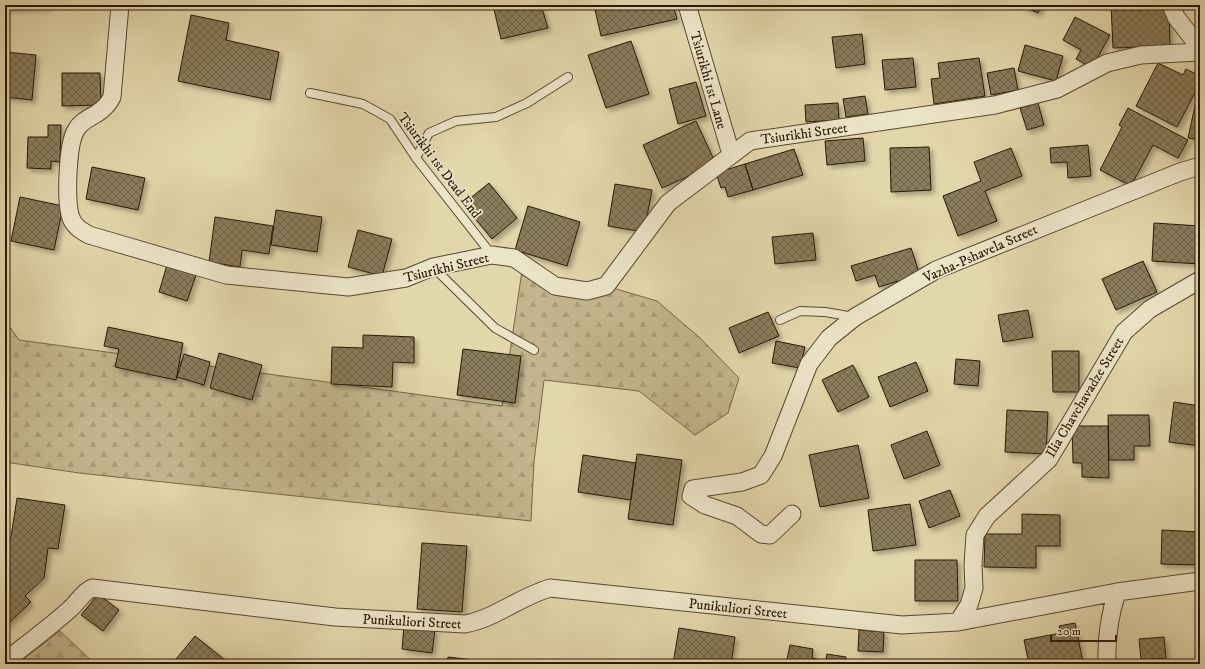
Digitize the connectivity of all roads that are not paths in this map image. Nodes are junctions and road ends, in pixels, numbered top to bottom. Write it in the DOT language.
graph roads {
  1 [pos="120,5"];
  2 [pos="687,5"];
  3 [pos="1171,5"];
  4 [pos="1200,48"];
  5 [pos="1200,52"];
  6 [pos="568,77"];
  7 [pos="310,93"];
  8 [pos="731,154"];
  9 [pos="416,158"];
  10 [pos="1200,166"];
  11 [pos="492,255"];
  12 [pos="433,267"];
  13 [pos="1200,280"];
  14 [pos="855,317"];
  15 [pos="780,320"];
  16 [pos="534,350"];
  17 [pos="792,514"];
  18 [pos="1200,581"];
  19 [pos="1117,592"];
  20 [pos="958,622"];
  21 [pos="5,661"];
  22 [pos="1107,664"];
  1 -- 12 [label="street, Tsiurikhi Street"];
  2 -- 8 [label="street, Tsiurikhi 1st Lane"];
  3 -- 4 [label="street"];
  5 -- 8 [label="street, Tsiurikhi Street"];
  6 -- 9 [label="lane"];
  7 -- 9 [label="lane, Tsiurikhi 1st Dead End"];
  8 -- 11 [label="street, Tsiurikhi Street"];
  9 -- 11 [label="lane, Tsiurikhi 1st Dead End"];
  10 -- 14 [label="street, Vazha-Pshavela Street"];
  11 -- 12 [label="street, Tsiurikhi Street"];
  12 -- 16 [label="lane"];
  13 -- 20 [label="street, Ilia Chavchavadze Street"];
  14 -- 15 [label="lane"];
  14 -- 17 [label="street, Vazha-Pshavela Street"];
  18 -- 19 [label="street"];
  19 -- 20 [label="street"];
  19 -- 22 [label="street"];
  20 -- 21 [label="street, Punikuliori Street"];
}
